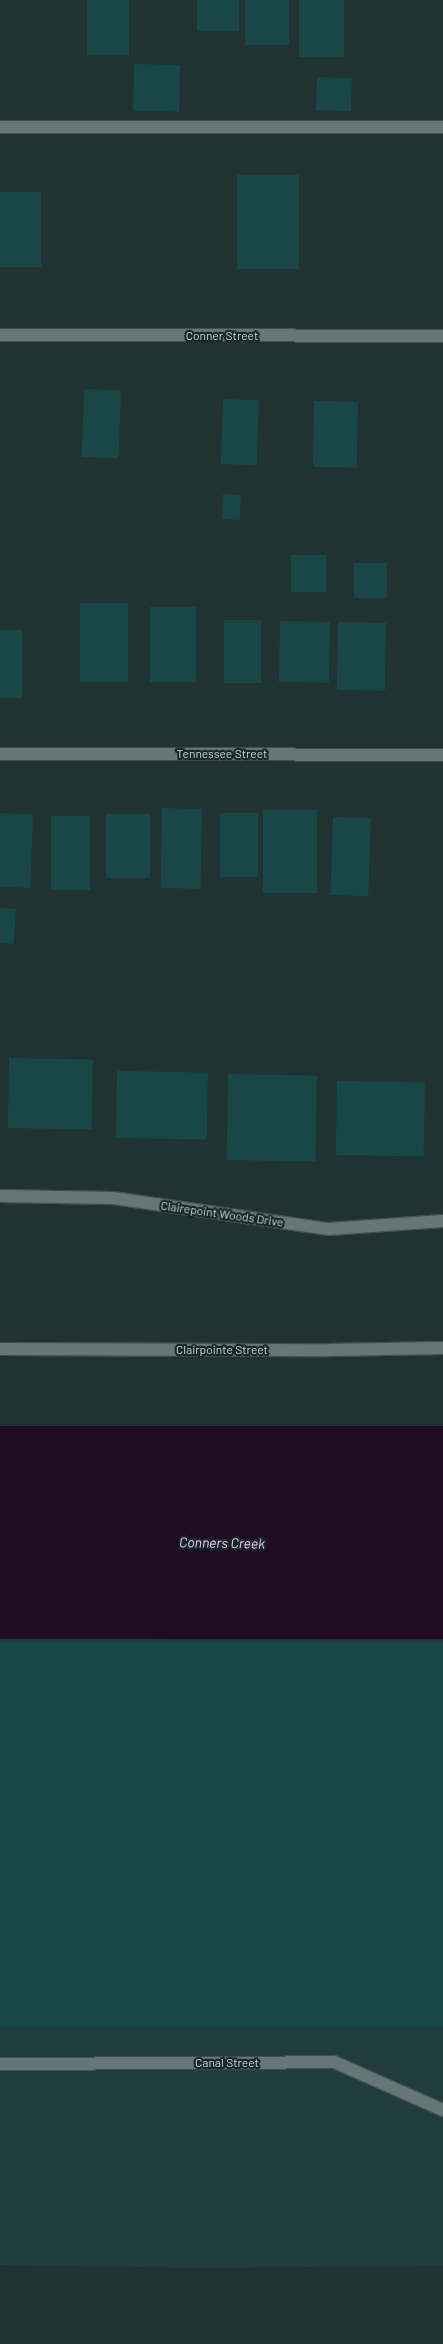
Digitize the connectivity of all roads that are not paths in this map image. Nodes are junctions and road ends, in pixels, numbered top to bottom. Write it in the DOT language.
graph roads {
  1 [pos="0,128"];
  2 [pos="443,128"];
  3 [pos="0,335"];
  4 [pos="443,336"];
  5 [pos="0,754"];
  6 [pos="443,755"];
  7 [pos="0,1196"];
  8 [pos="443,1221"];
  9 [pos="443,1348"];
  10 [pos="0,1349"];
  11 [pos="0,2064"];
  12 [pos="443,2110"];
  1 -- 2 [label="street"];
  3 -- 4 [label="street, Conner Street"];
  5 -- 6 [label="street, Tennessee Street"];
  7 -- 8 [label="street, Clairepoint Woods Drive"];
  9 -- 10 [label="street, Clairpointe Street"];
  11 -- 12 [label="street, Canal Street"];
}
